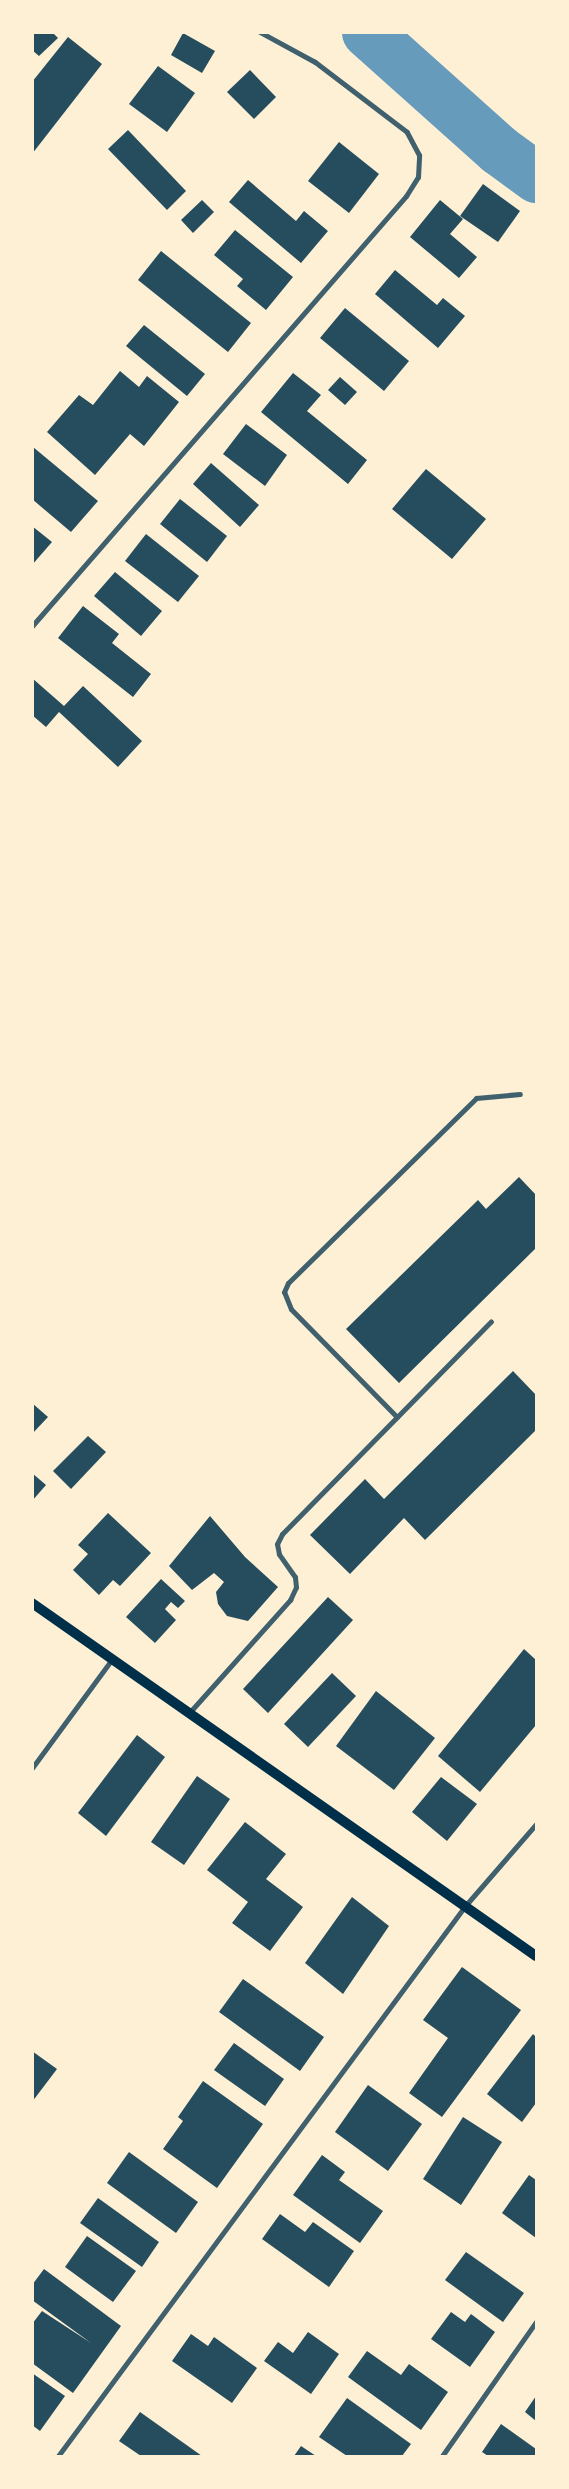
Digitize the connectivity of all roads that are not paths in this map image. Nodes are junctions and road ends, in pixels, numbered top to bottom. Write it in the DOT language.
graph roads {
  1 [pos="260,32"];
  2 [pos="32,626"];
  3 [pos="520,1094"];
  4 [pos="491,1321"];
  5 [pos="398,1417"];
  6 [pos="32,1603"];
  7 [pos="112,1659"];
  8 [pos="189,1713"];
  9 [pos="32,1768"];
  10 [pos="536,1824"];
  11 [pos="465,1906"];
  12 [pos="536,1956"];
  13 [pos="536,2322"];
  14 [pos="58,2456"];
  15 [pos="442,2456"];
  1 -- 2 [label="street"];
  3 -- 5 [label="street"];
  4 -- 5 [label="street"];
  5 -- 8 [label="street"];
  6 -- 7 [label="main road"];
  7 -- 8 [label="main road"];
  7 -- 9 [label="street"];
  8 -- 11 [label="main road"];
  10 -- 11 [label="street"];
  11 -- 12 [label="main road"];
  11 -- 14 [label="street"];
  13 -- 15 [label="street"];
}
